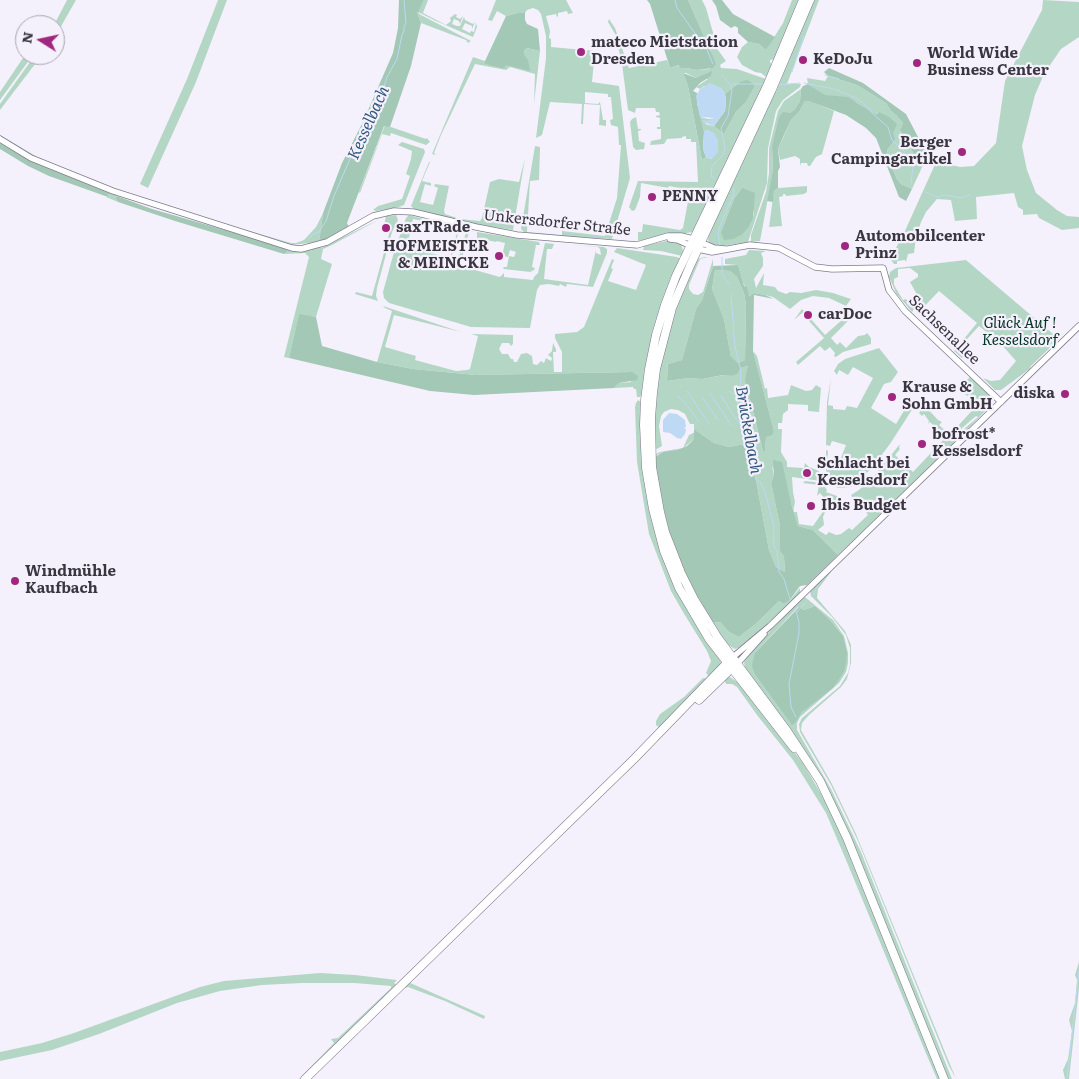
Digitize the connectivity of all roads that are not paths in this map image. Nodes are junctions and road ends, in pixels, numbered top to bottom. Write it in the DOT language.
graph roads {
  1 [pos="803,0"];
  2 [pos="810,0"];
  3 [pos="775,75"];
  4 [pos="770,87"];
  5 [pos="0,139"];
  6 [pos="692,242"];
  7 [pos="700,246"];
  8 [pos="883,268"];
  9 [pos="1079,326"];
  10 [pos="1001,402"];
  11 [pos="732,663"];
  12 [pos="305,1079"];
  13 [pos="944,1079"];
  1 -- 3 [label="main road"];
  2 -- 3 [label="main road"];
  3 -- 4 [label="main road"];
  4 -- 6 [label="main road"];
  4 -- 7 [label="main road"];
  5 -- 6 [label="street, Unkersdorfer Straße"];
  6 -- 7 [label="street, Unkersdorfer Straße"];
  6 -- 11 [label="main road"];
  7 -- 8 [label="street, Unkersdorfer Straße"];
  7 -- 11 [label="main road"];
  8 -- 10 [label="street, Sachsenallee"];
  9 -- 10 [label="street"];
  10 -- 11 [label="street"];
  11 -- 12 [label="main road"];
  11 -- 13 [label="main road"];
}
